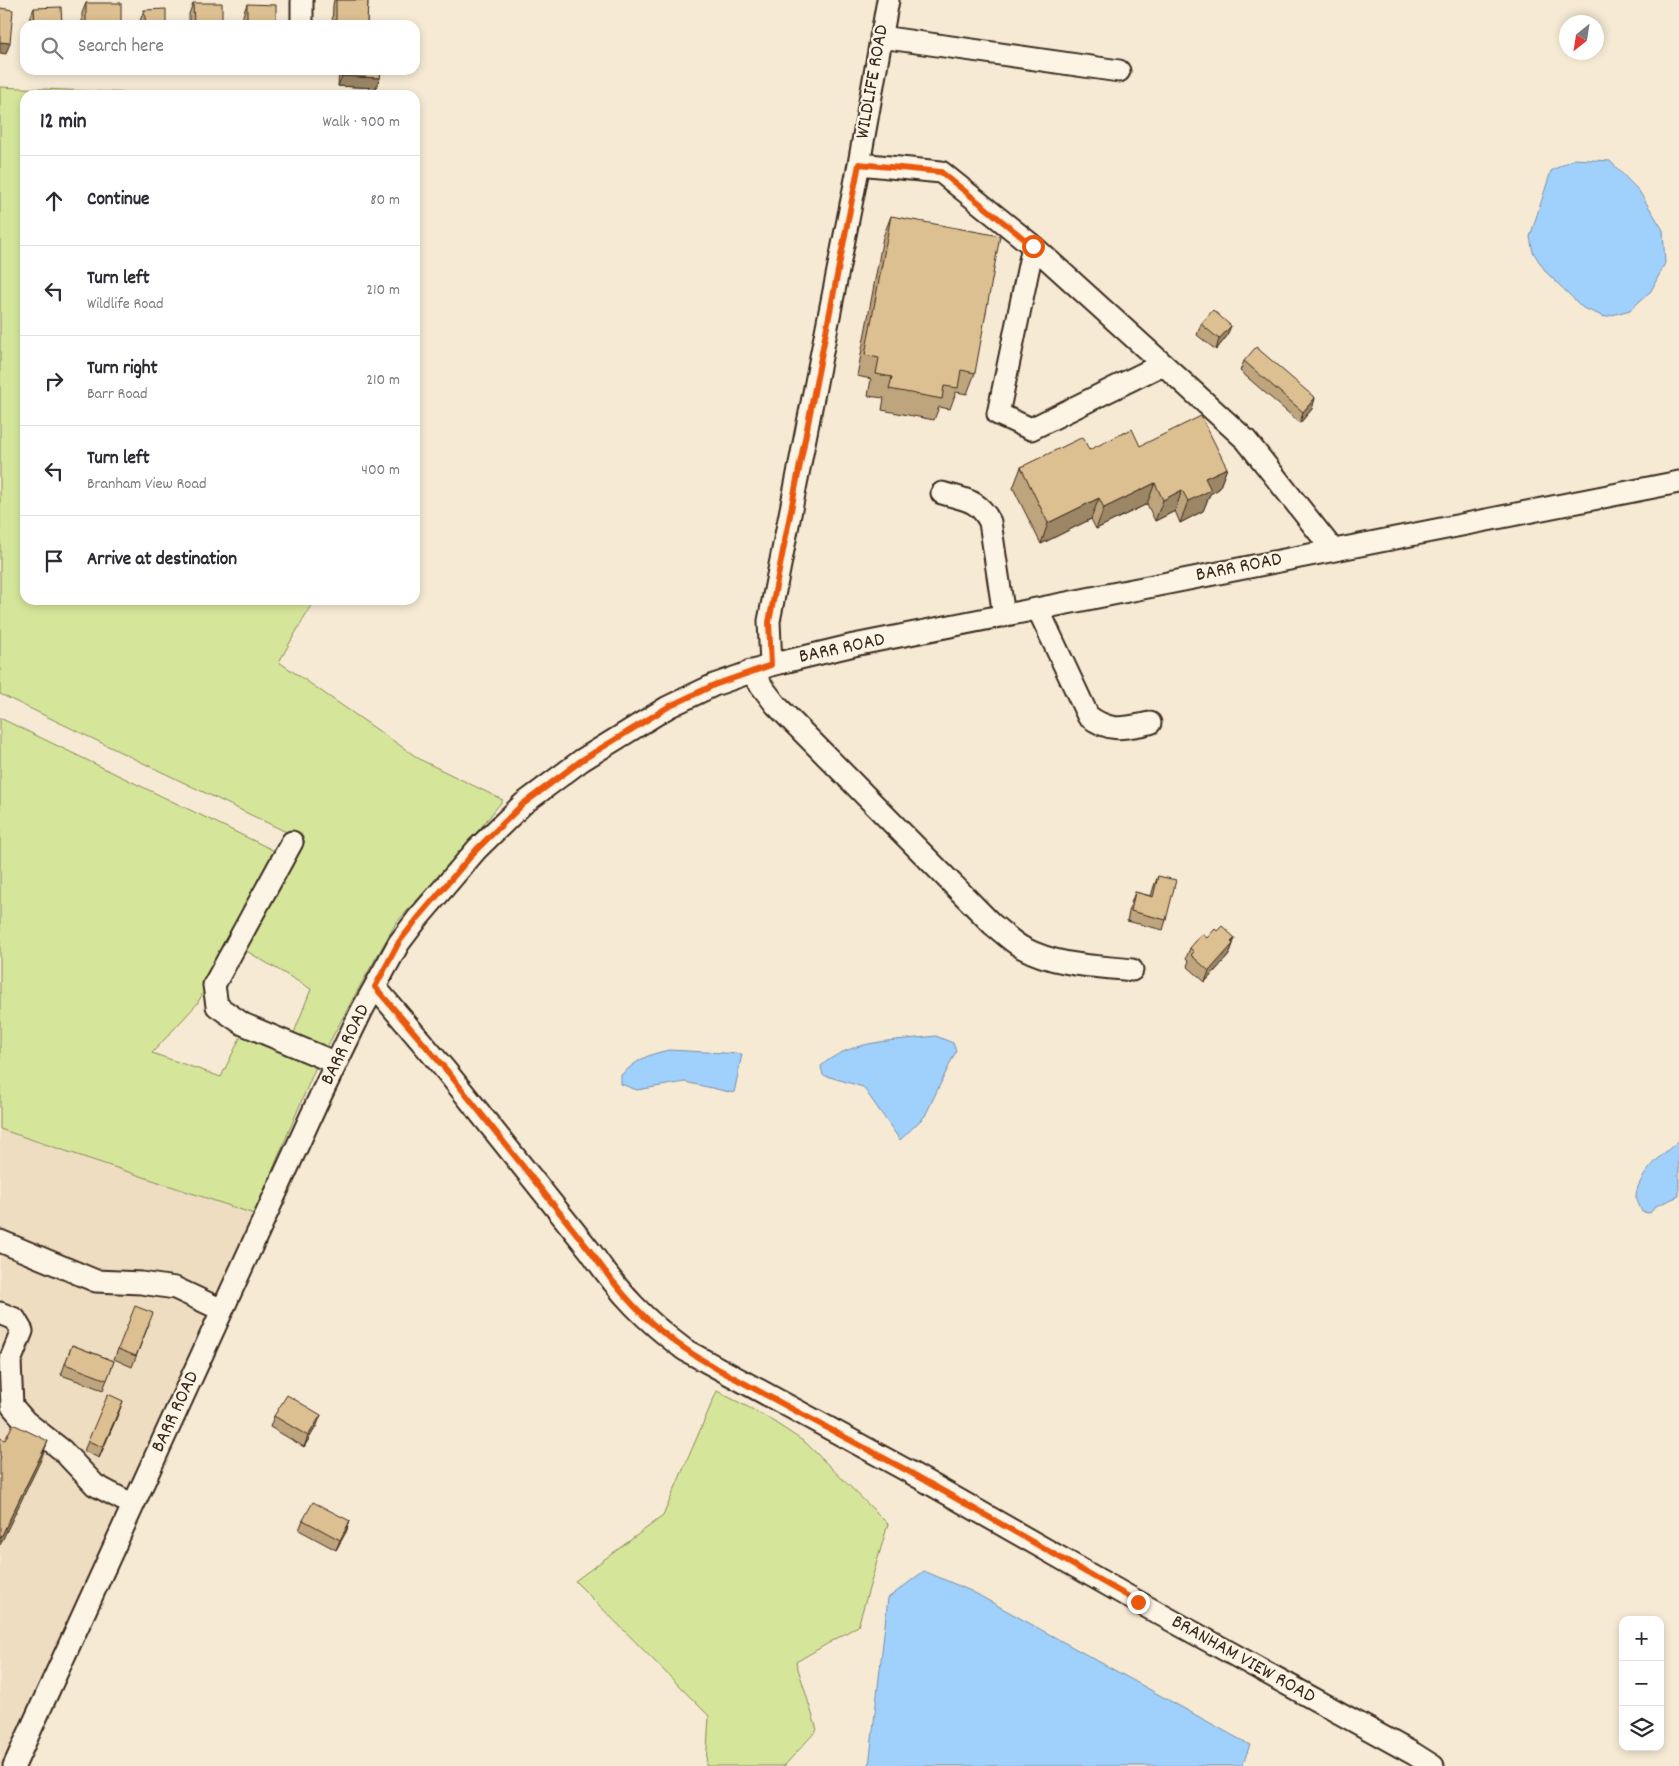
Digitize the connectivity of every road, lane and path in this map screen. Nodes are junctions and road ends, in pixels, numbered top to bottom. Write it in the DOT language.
graph roads {
  1 [pos="302,0"];
  2 [pos="888,0"];
  3 [pos="302,20"];
  4 [pos="881,37"];
  5 [pos="1119,71"];
  6 [pos="859,164"];
  7 [pos="1033,246"];
  8 [pos="1163,364"];
  9 [pos="1679,482"];
  10 [pos="942,493"];
  11 [pos="1333,550"];
  12 [pos="1038,609"];
  13 [pos="1004,616"];
  14 [pos="771,665"];
  15 [pos="750,671"];
  16 [pos="1150,723"];
  17 [pos="292,842"];
  18 [pos="1132,970"];
  19 [pos="375,987"];
  20 [pos="336,1063"];
  21 [pos="0,1241"];
  22 [pos="222,1310"];
  23 [pos="0,1313"];
  24 [pos="133,1505"];
  25 [pos="14,1766"];
  26 [pos="1433,1766"];
  1 -- 3 [label="street"];
  2 -- 4 [label="street, WILDLIFE ROAD"];
  4 -- 5 [label="street"];
  4 -- 6 [label="street, WILDLIFE ROAD"];
  6 -- 7 [label="street"];
  6 -- 14 [label="street, WILDLIFE ROAD"];
  7 -- 8 [label="street"];
  7 -- 8 [label="street"];
  8 -- 11 [label="street"];
  9 -- 11 [label="street, BARR ROAD"];
  10 -- 13 [label="street"];
  11 -- 12 [label="street, BARR ROAD"];
  12 -- 13 [label="street, BARR ROAD"];
  12 -- 16 [label="street"];
  13 -- 14 [label="street, BARR ROAD"];
  14 -- 15 [label="street, BARR ROAD"];
  15 -- 18 [label="street"];
  15 -- 19 [label="street, BARR ROAD"];
  17 -- 20 [label="street"];
  19 -- 20 [label="street, BARR ROAD"];
  19 -- 26 [label="street, BRANHAM VIEW ROAD"];
  20 -- 22 [label="street, BARR ROAD"];
  21 -- 22 [label="street"];
  22 -- 24 [label="street, BARR ROAD"];
  23 -- 24 [label="street"];
  24 -- 25 [label="street, BARR ROAD"];
}
